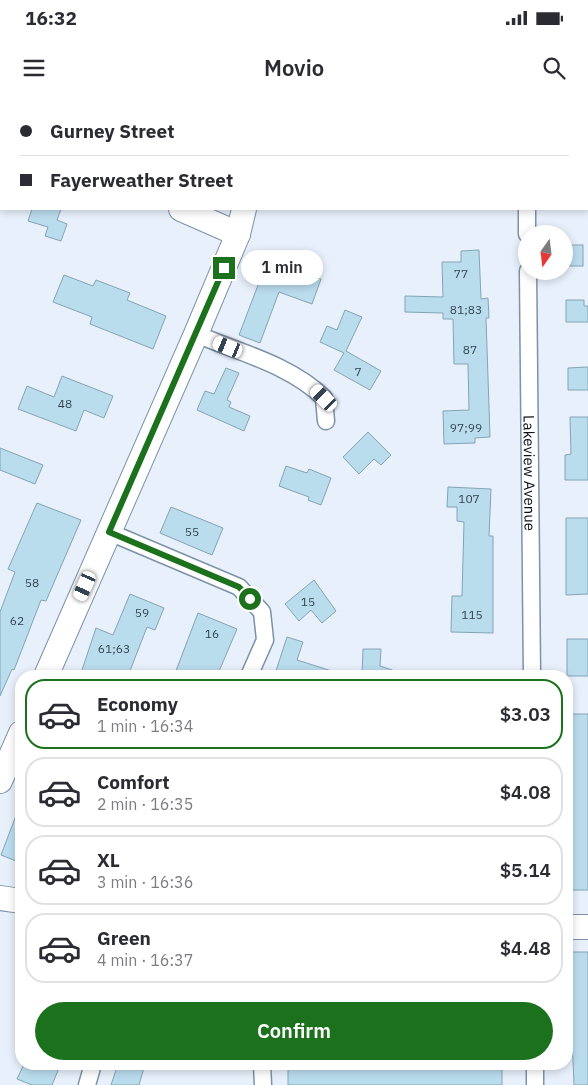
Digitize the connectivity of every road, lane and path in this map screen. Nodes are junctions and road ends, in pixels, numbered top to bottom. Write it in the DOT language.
graph roads {
  1 [pos="183,210"];
  2 [pos="244,210"];
  3 [pos="527,210"];
  4 [pos="527,225"];
  5 [pos="238,234"];
  6 [pos="528,280"];
  7 [pos="196,334"];
  8 [pos="326,421"];
  9 [pos="109,532"];
  10 [pos="49,670"];
  11 [pos="252,670"];
  12 [pos="532,670"];
  13 [pos="15,746"];
  14 [pos="0,781"];
  15 [pos="0,898"];
  16 [pos="15,900"];
  17 [pos="573,927"];
  18 [pos="588,927"];
  19 [pos="92,1070"];
  20 [pos="262,1070"];
  21 [pos="535,1070"];
  22 [pos="87,1085"];
  23 [pos="262,1085"];
  24 [pos="535,1085"];
  1 -- 5 [label="street"];
  2 -- 5 [label="street"];
  3 -- 4 [label="street"];
  5 -- 7 [label="street"];
  6 -- 12 [label="street, Lakeview Avenue"];
  7 -- 8 [label="street"];
  7 -- 9 [label="street"];
  9 -- 10 [label="street"];
  9 -- 11 [label="street"];
  13 -- 14 [label="street"];
  15 -- 16 [label="street"];
  17 -- 18 [label="street"];
  19 -- 22 [label="street"];
  20 -- 23 [label="street"];
  21 -- 24 [label="street"];
}
